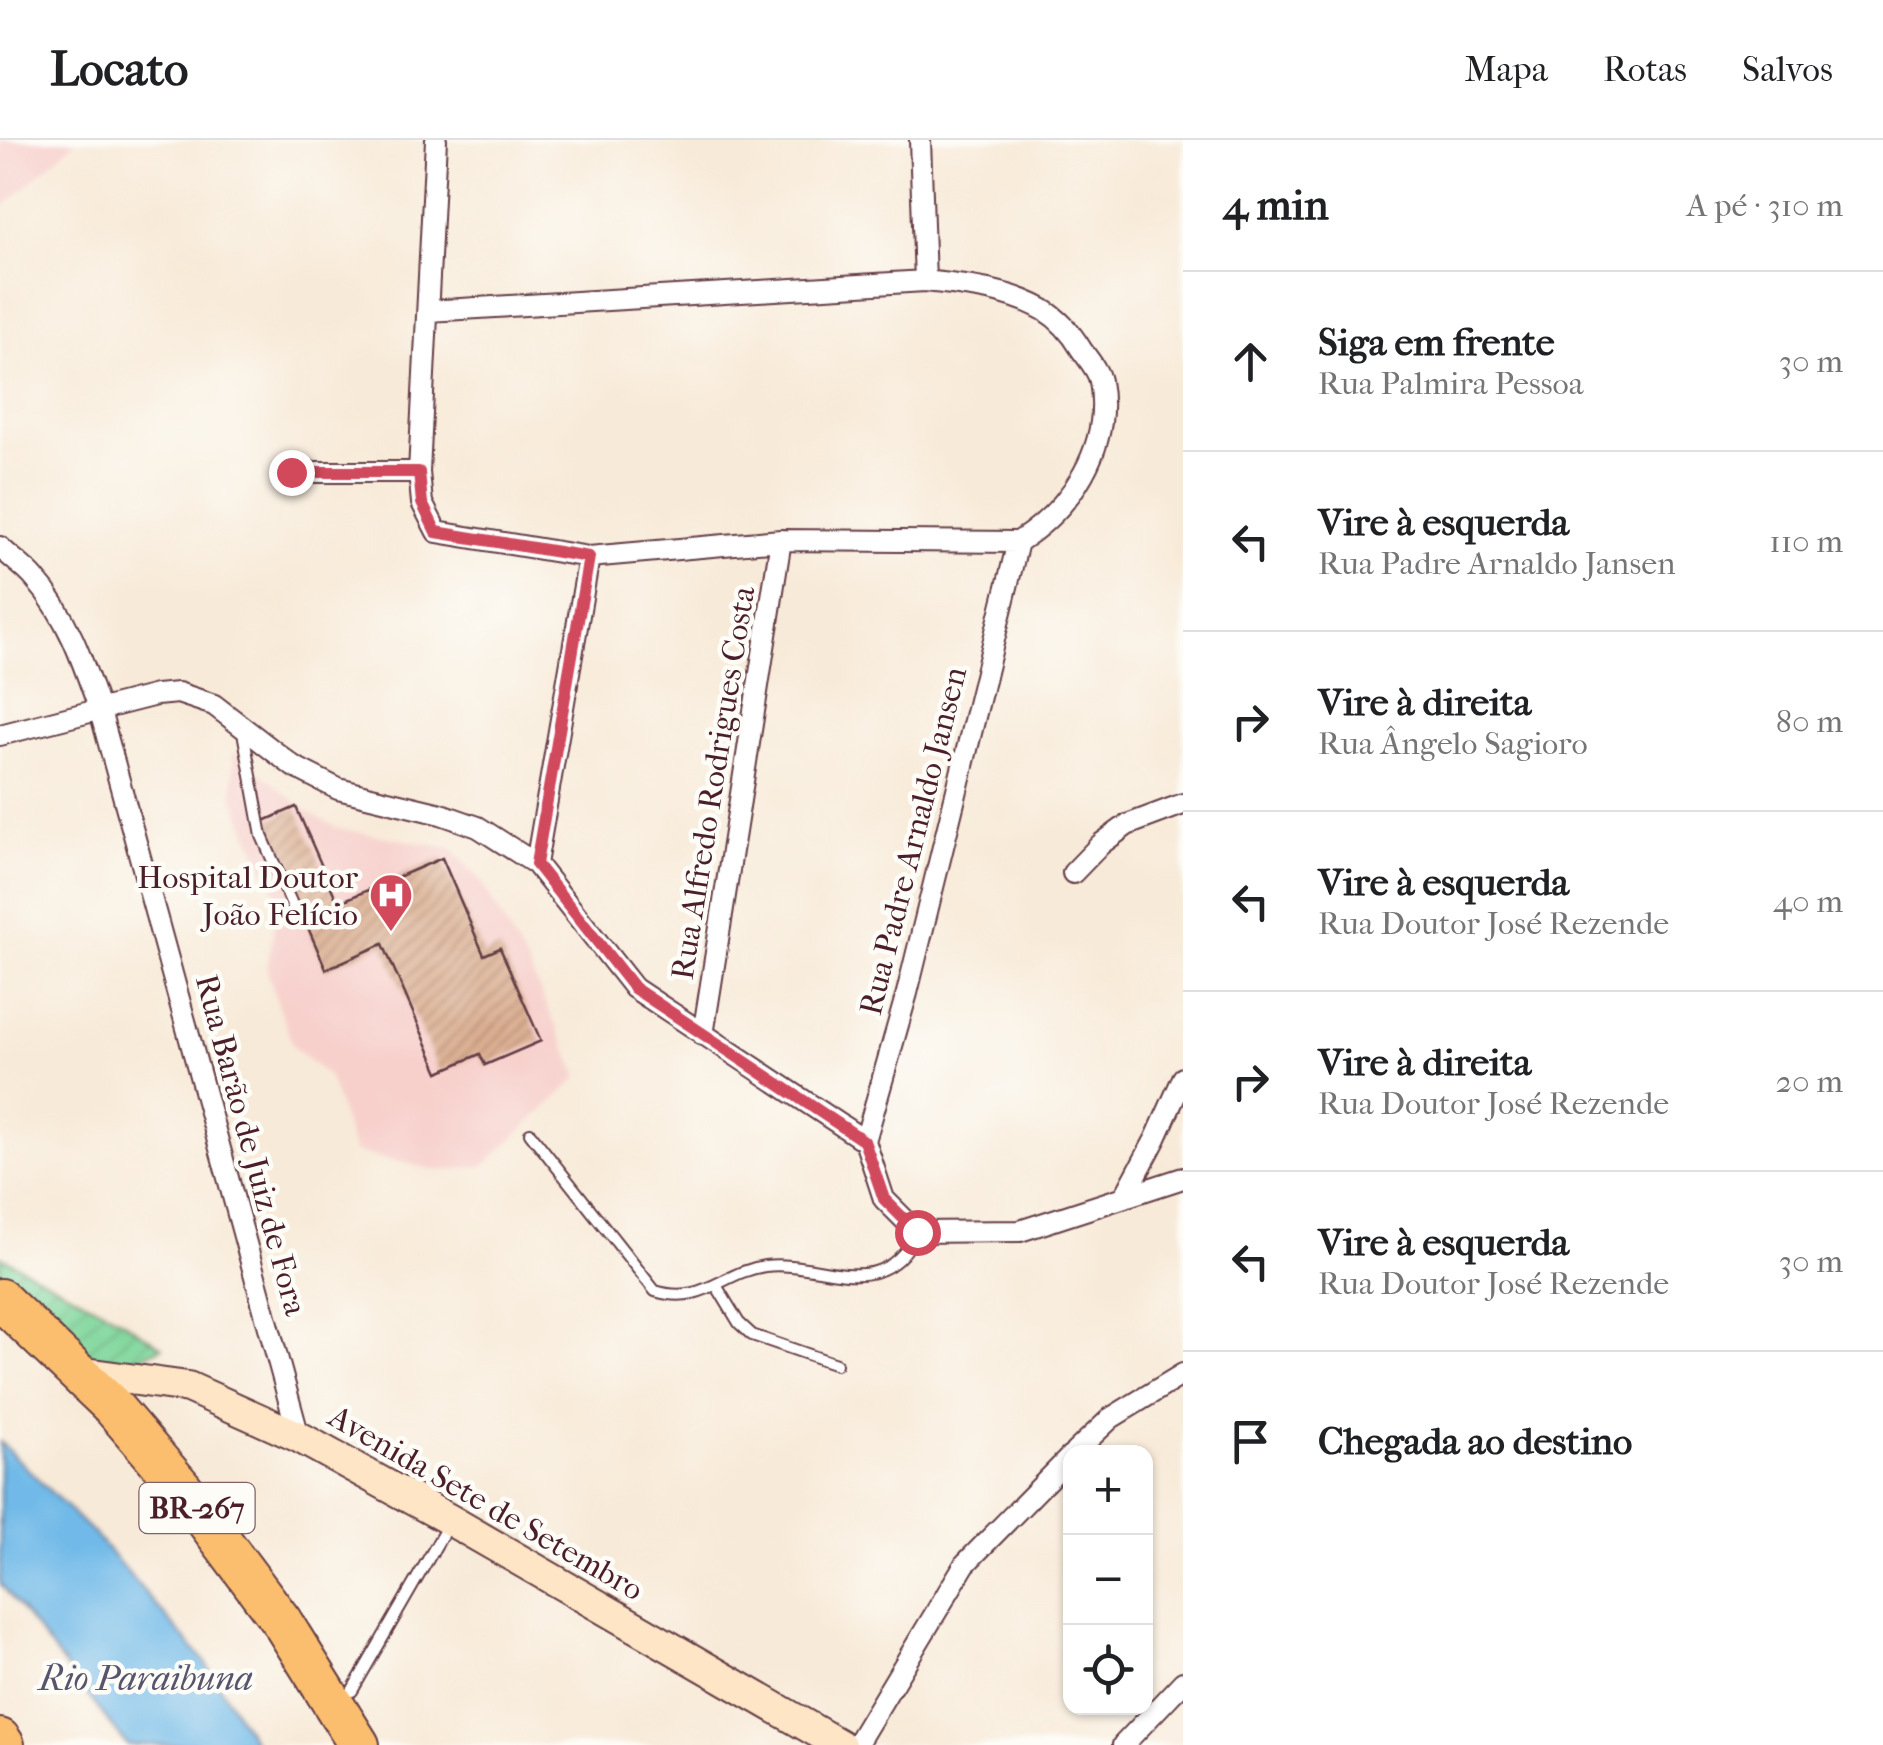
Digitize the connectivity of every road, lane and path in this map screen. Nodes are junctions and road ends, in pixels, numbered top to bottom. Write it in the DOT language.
graph roads {
  1 [pos="436,140"];
  2 [pos="920,140"];
  3 [pos="926,281"];
  4 [pos="428,312"];
  5 [pos="291,472"];
  6 [pos="419,472"];
  7 [pos="781,540"];
  8 [pos="1018,542"];
  9 [pos="0,547"];
  10 [pos="589,557"];
  11 [pos="100,710"];
  12 [pos="242,726"];
  13 [pos="0,735"];
  14 [pos="1182,806"];
  15 [pos="536,864"];
  16 [pos="1073,873"];
  17 [pos="294,909"];
  18 [pos="703,1035"];
  19 [pos="1183,1078"];
  20 [pos="530,1134"];
  21 [pos="864,1141"];
  22 [pos="1183,1178"];
  23 [pos="1125,1196"];
  24 [pos="917,1232"];
  25 [pos="716,1285"];
  26 [pos="0,1300"];
  27 [pos="836,1364"];
  28 [pos="78,1372"];
  29 [pos="1183,1374"];
  30 [pos="299,1437"];
  31 [pos="1083,1445"];
  32 [pos="1063,1465"];
  33 [pos="450,1520"];
  34 [pos="1183,1682"];
  35 [pos="352,1691"];
  36 [pos="0,1738"];
  37 [pos="808,1738"];
  38 [pos="4,1745"];
  39 [pos="360,1745"];
  40 [pos="840,1745"];
  41 [pos="856,1745"];
  42 [pos="1122,1745"];
  1 -- 4 [label="street"];
  2 -- 3 [label="street"];
  3 -- 4 [label="street"];
  3 -- 8 [label="street"];
  4 -- 6 [label="street"];
  5 -- 6 [label="street"];
  6 -- 10 [label="street"];
  7 -- 8 [label="street"];
  7 -- 10 [label="street"];
  7 -- 18 [label="street, Rua Alfredo Rodrigues Costa"];
  8 -- 21 [label="street, Rua Padre Arnaldo Jansen"];
  9 -- 11 [label="street, Rua Barão de Juiz de Fora"];
  10 -- 15 [label="street"];
  11 -- 12 [label="street"];
  11 -- 13 [label="street"];
  11 -- 30 [label="street, Rua Barão de Juiz de Fora"];
  12 -- 15 [label="street"];
  12 -- 17 [label="lane"];
  14 -- 16 [label="street"];
  15 -- 18 [label="street"];
  18 -- 21 [label="street"];
  19 -- 23 [label="street"];
  20 -- 25 [label="lane"];
  21 -- 24 [label="street"];
  22 -- 23 [label="street"];
  23 -- 24 [label="street"];
  24 -- 25 [label="lane"];
  25 -- 27 [label="lane"];
  26 -- 28 [label="highway, BR-267"];
  28 -- 30 [label="street, Avenida Sete de Setembro"];
  28 -- 39 [label="highway, BR-267"];
  29 -- 31 [label="street"];
  30 -- 33 [label="street, Avenida Sete de Setembro"];
  32 -- 41 [label="street"];
  33 -- 35 [label="lane"];
  33 -- 37 [label="street, Avenida Sete de Setembro"];
  34 -- 42 [label="street"];
  36 -- 38 [label="highway"];
  37 -- 40 [label="street, Avenida Sete de Setembro"];
}
